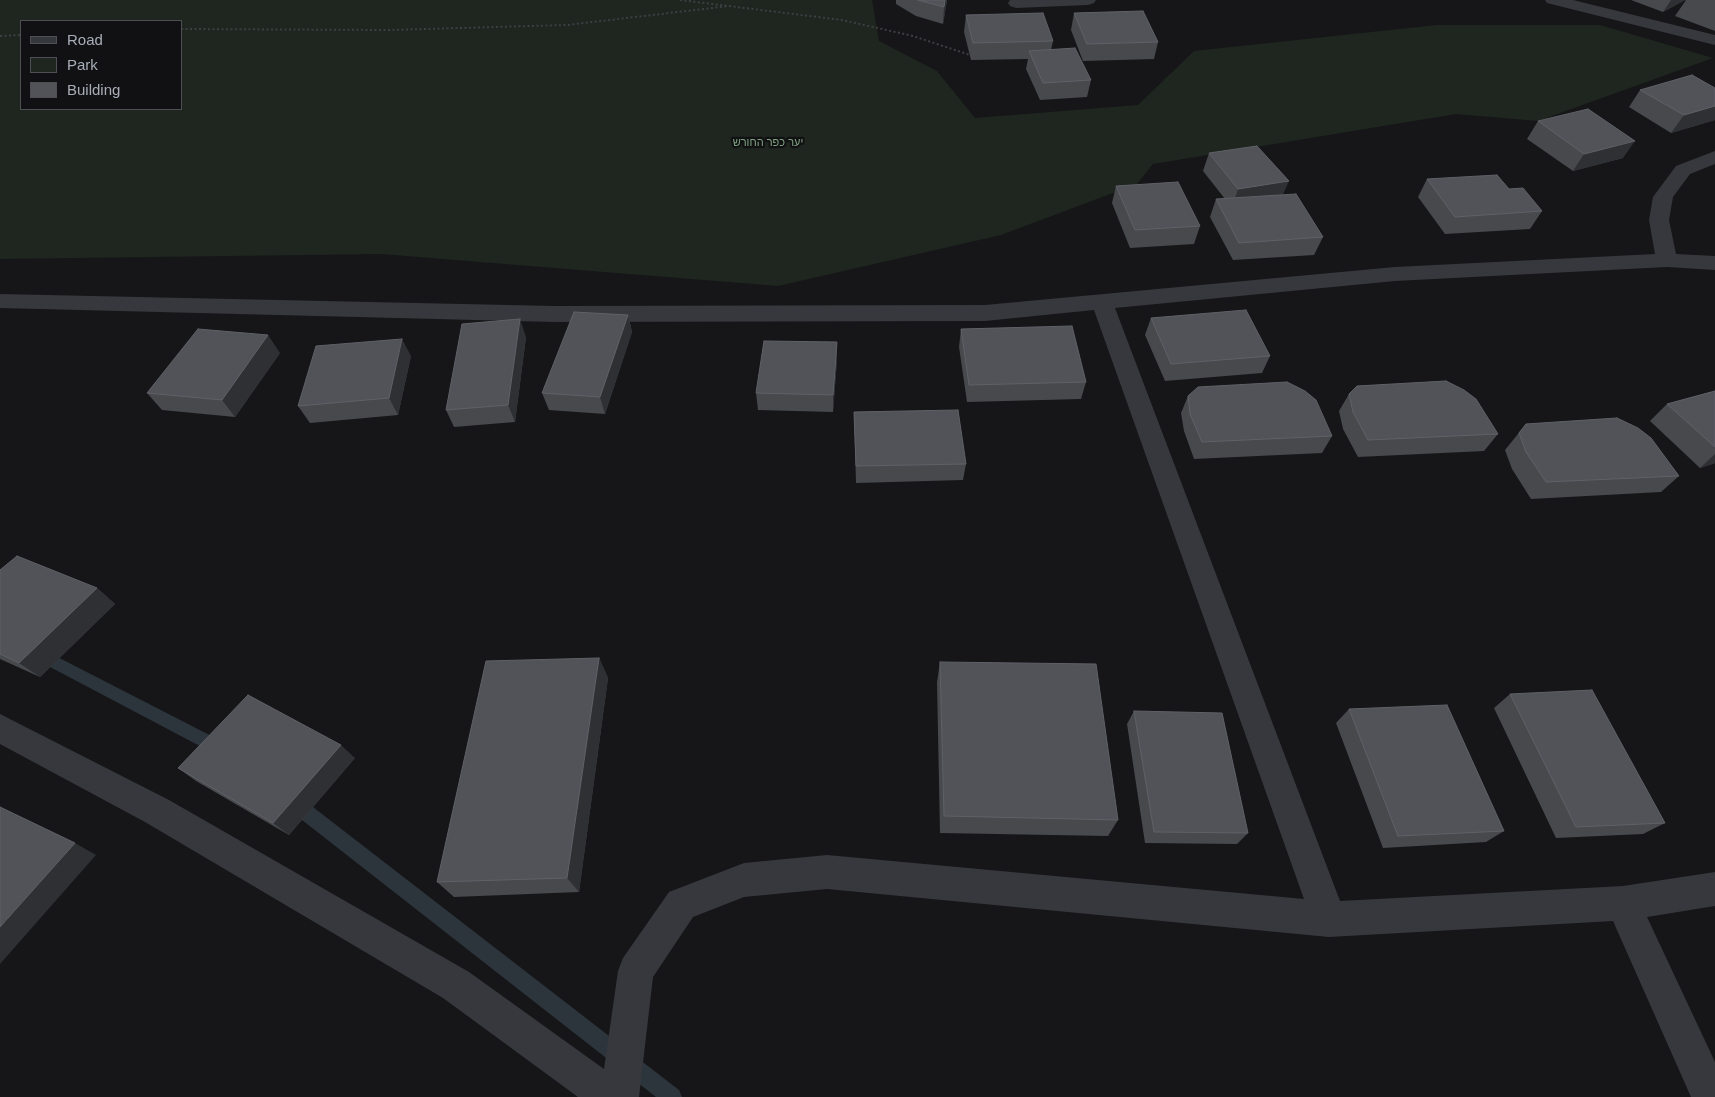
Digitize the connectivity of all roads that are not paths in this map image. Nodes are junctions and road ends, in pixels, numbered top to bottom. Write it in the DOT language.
graph roads {
  1 [pos="1088,0"];
  2 [pos="1553,0"];
  3 [pos="1016,2"];
  4 [pos="1715,40"];
  5 [pos="1715,157"];
  6 [pos="1667,260"];
  7 [pos="1715,263"];
  8 [pos="0,301"];
  9 [pos="1102,302"];
  10 [pos="0,728"];
  11 [pos="1715,889"];
  12 [pos="1623,903"];
  13 [pos="1329,920"];
  14 [pos="610,1097"];
  15 [pos="620,1097"];
  16 [pos="1711,1097"];
  1 -- 3 [label="street"];
  2 -- 4 [label="street"];
  5 -- 6 [label="street"];
  6 -- 7 [label="street"];
  6 -- 9 [label="street"];
  8 -- 9 [label="street"];
  9 -- 13 [label="street"];
  10 -- 14 [label="street"];
  11 -- 12 [label="street"];
  12 -- 13 [label="street"];
  12 -- 16 [label="street"];
  13 -- 15 [label="street"];
}
